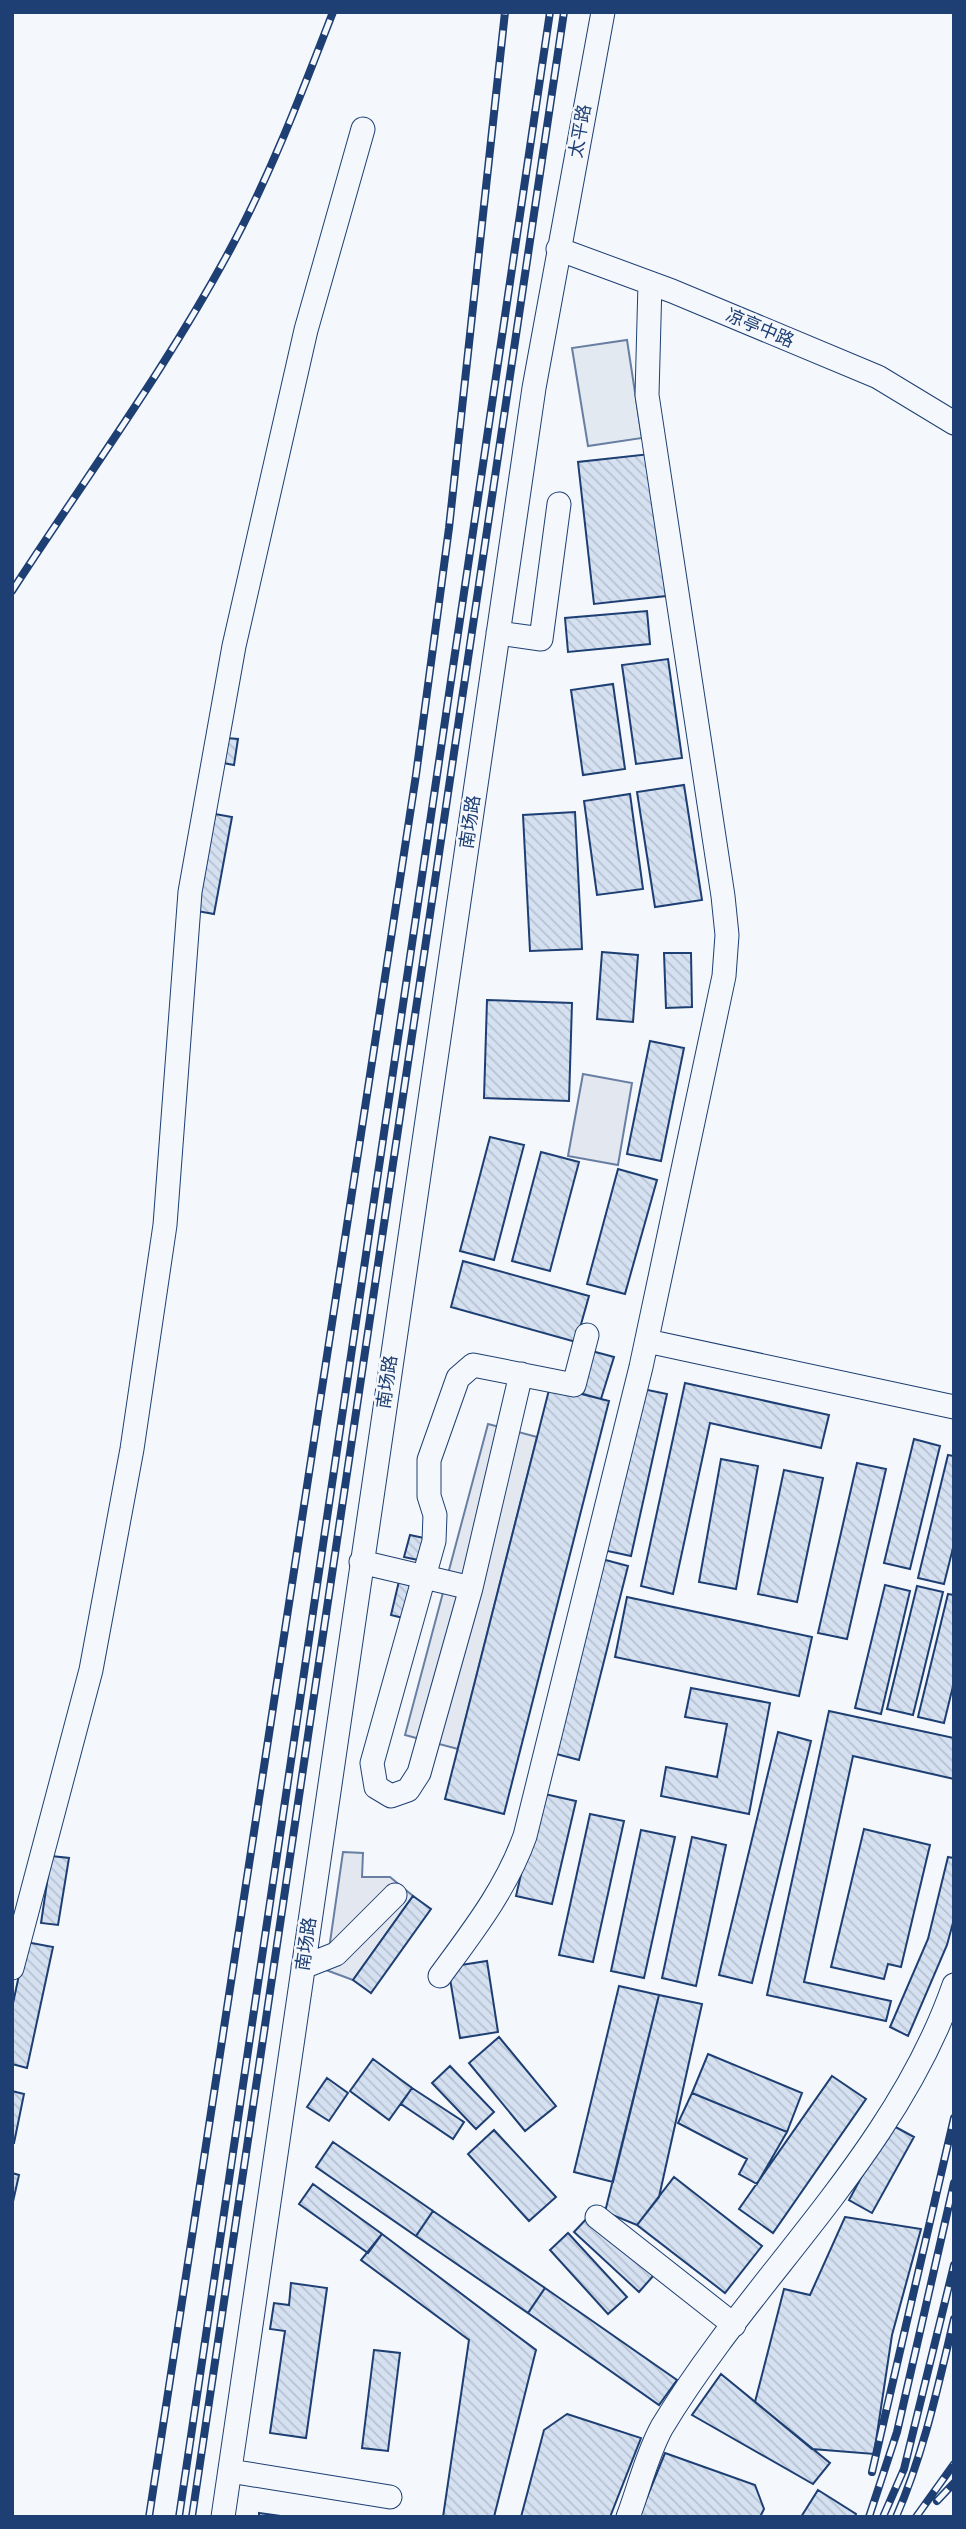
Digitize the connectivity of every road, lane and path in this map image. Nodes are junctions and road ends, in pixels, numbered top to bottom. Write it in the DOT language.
graph roads {
  1 [pos="603,12"];
  2 [pos="363,129"];
  3 [pos="558,249"];
  4 [pos="650,283"];
  5 [pos="954,423"];
  6 [pos="559,503"];
  7 [pos="498,632"];
  8 [pos="587,1335"];
  9 [pos="647,1341"];
  10 [pos="521,1374"];
  11 [pos="954,1407"];
  12 [pos="361,1562"];
  13 [pos="426,1577"];
  14 [pos="471,1588"];
  15 [pos="395,1895"];
  16 [pos="303,1967"];
  17 [pos="12,1968"];
  18 [pos="440,1976"];
  19 [pos="954,1985"];
  20 [pos="597,2217"];
  21 [pos="734,2325"];
  22 [pos="230,2471"];
  23 [pos="390,2497"];
  24 [pos="223,2517"];
  25 [pos="628,2517"];
  1 -- 3 [label="street, 太平路"];
  2 -- 17 [label="street"];
  3 -- 4 [label="street, 凉亭中路"];
  3 -- 7 [label="street, 南场路"];
  4 -- 5 [label="street, 凉亭中路"];
  4 -- 9 [label="street"];
  6 -- 7 [label="street"];
  7 -- 12 [label="street, 南场路"];
  8 -- 10 [label="street"];
  9 -- 11 [label="street"];
  9 -- 18 [label="street"];
  10 -- 13 [label="street"];
  10 -- 14 [label="street"];
  12 -- 13 [label="street"];
  12 -- 16 [label="street, 南场路"];
  13 -- 14 [label="street"];
  13 -- 14 [label="street"];
  15 -- 16 [label="street"];
  16 -- 22 [label="street, 南场路"];
  19 -- 21 [label="street"];
  20 -- 21 [label="street"];
  21 -- 25 [label="street"];
  22 -- 23 [label="street"];
  22 -- 24 [label="street, 南场路"];
}
